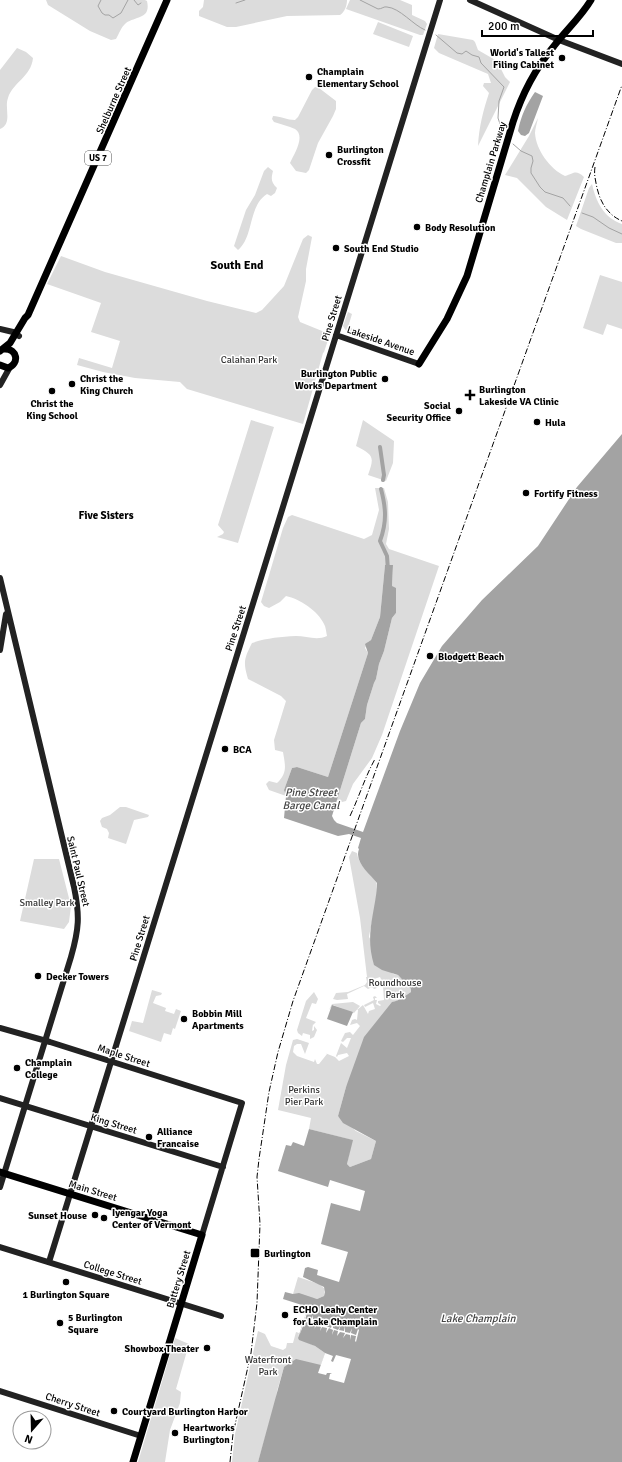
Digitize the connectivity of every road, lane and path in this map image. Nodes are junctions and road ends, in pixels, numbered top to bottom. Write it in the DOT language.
graph roads {
  1 [pos="167,0"];
  2 [pos="440,0"];
  3 [pos="470,0"];
  4 [pos="591,0"];
  5 [pos="559,40"];
  6 [pos="622,64"];
  7 [pos="1,329"];
  8 [pos="18,334"];
  9 [pos="336,335"];
  10 [pos="12,341"];
  11 [pos="2,350"];
  12 [pos="14,351"];
  13 [pos="419,364"];
  14 [pos="1,366"];
  15 [pos="10,367"];
  16 [pos="1,382"];
  17 [pos="0,578"];
  18 [pos="7,609"];
  19 [pos="0,650"];
  20 [pos="0,1028"];
  21 [pos="45,1040"];
  22 [pos="111,1062"];
  23 [pos="0,1098"];
  24 [pos="242,1103"];
  25 [pos="25,1106"];
  26 [pos="91,1126"];
  27 [pos="223,1167"];
  28 [pos="2,1173"];
  29 [pos="0,1187"];
  30 [pos="70,1193"];
  31 [pos="202,1235"];
  32 [pos="0,1247"];
  33 [pos="49,1262"];
  34 [pos="181,1303"];
  35 [pos="221,1316"];
  36 [pos="0,1391"];
  37 [pos="141,1436"];
  38 [pos="133,1462"];
  1 -- 8 [label="main road, Shelburne Street / US 7"];
  2 -- 9 [label="street, Pine Street"];
  3 -- 5 [label="street"];
  4 -- 5 [label="main road, Champlain Parkway"];
  5 -- 6 [label="street"];
  5 -- 13 [label="main road, Champlain Parkway"];
  7 -- 8 [label="street"];
  7 -- 10 [label="street"];
  8 -- 10 [label="main road, Shelburne Street / US 7"];
  8 -- 12 [label="main road, Shelburne Street / US 7"];
  9 -- 13 [label="street, Lakeside Avenue"];
  9 -- 22 [label="street, Pine Street"];
  10 -- 11 [label="main road, Shelburne Street / US 7"];
  11 -- 12 [label="main road, Shelburne Street"];
  12 -- 15 [label="main road, Shelburne Street"];
  14 -- 15 [label="main road, Shelburne Street"];
  14 -- 16 [label="street, Shelburne Street"];
  15 -- 16 [label="street, Shelburne Street"];
  17 -- 18 [label="street, Saint Paul Street"];
  18 -- 19 [label="street"];
  18 -- 21 [label="street, Saint Paul Street"];
  20 -- 21 [label="street, Maple Street"];
  21 -- 22 [label="street, Maple Street"];
  21 -- 25 [label="street, Saint Paul Street"];
  22 -- 24 [label="street, Maple Street"];
  22 -- 26 [label="street, Pine Street"];
  23 -- 25 [label="street, King Street"];
  24 -- 27 [label="street, Battery Street"];
  25 -- 26 [label="street, King Street"];
  25 -- 28 [label="street, Saint Paul Street"];
  26 -- 27 [label="street, King Street"];
  26 -- 30 [label="street, Pine Street"];
  27 -- 31 [label="street, Battery Street"];
  28 -- 29 [label="street, Saint Paul Street"];
  28 -- 30 [label="main road, Main Street"];
  30 -- 31 [label="main road, Main Street"];
  30 -- 33 [label="street, Pine Street"];
  31 -- 34 [label="main road, Battery Street"];
  32 -- 33 [label="street, College Street"];
  33 -- 34 [label="street, College Street"];
  34 -- 35 [label="street, College Street"];
  34 -- 37 [label="main road, Battery Street"];
  36 -- 37 [label="street, Cherry Street"];
  37 -- 38 [label="main road, Battery Street"];
}
